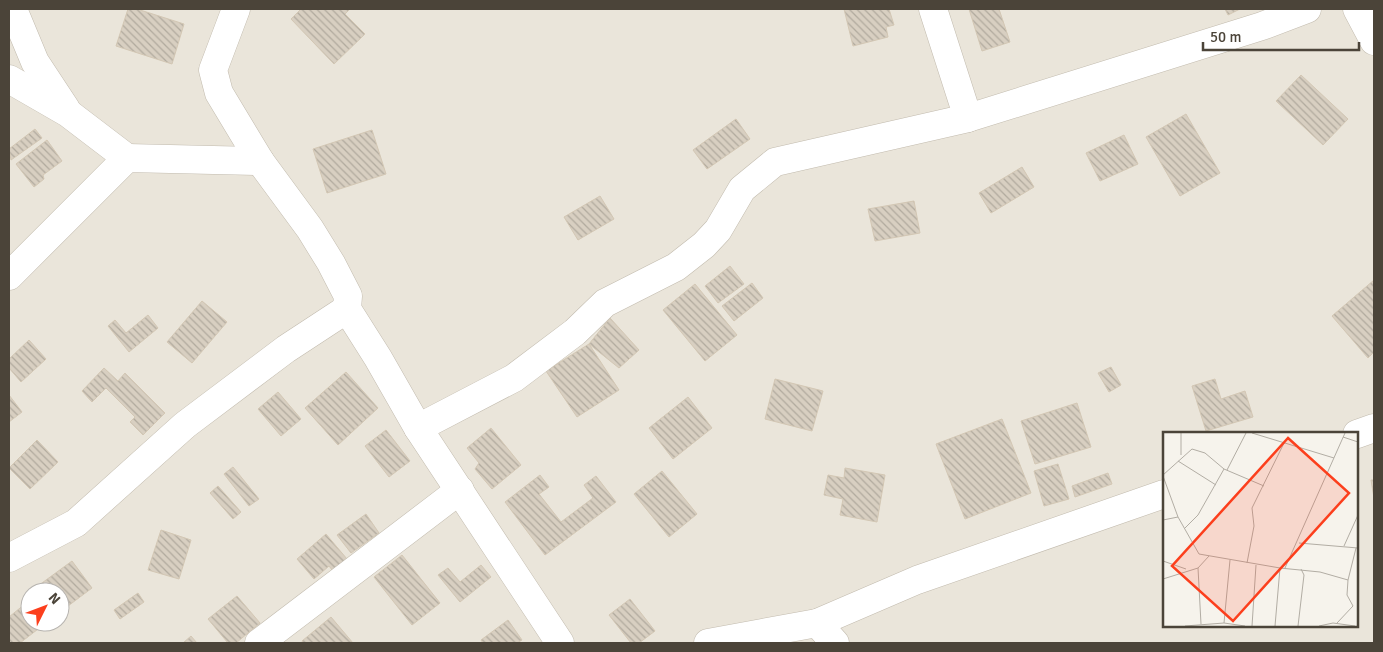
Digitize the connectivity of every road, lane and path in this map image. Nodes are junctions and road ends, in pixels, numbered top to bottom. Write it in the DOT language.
graph roads {
  1 [pos="13,9"];
  2 [pos="236,9"];
  3 [pos="933,9"];
  4 [pos="1307,9"];
  5 [pos="1358,9"];
  6 [pos="1374,41"];
  7 [pos="9,79"];
  8 [pos="68,113"];
  9 [pos="968,118"];
  10 [pos="127,158"];
  11 [pos="260,161"];
  12 [pos="9,276"];
  13 [pos="347,309"];
  14 [pos="418,428"];
  15 [pos="1374,428"];
  16 [pos="1358,434"];
  17 [pos="460,490"];
  18 [pos="1163,494"];
  19 [pos="9,558"];
  20 [pos="817,623"];
  21 [pos="259,643"];
  22 [pos="560,643"];
  23 [pos="708,643"];
  24 [pos="835,643"];
  1 -- 8 [label="street"];
  2 -- 11 [label="street"];
  3 -- 9 [label="street"];
  4 -- 9 [label="street"];
  5 -- 6 [label="street"];
  7 -- 8 [label="street"];
  8 -- 10 [label="street"];
  9 -- 14 [label="street"];
  10 -- 11 [label="street"];
  10 -- 12 [label="street"];
  11 -- 13 [label="street"];
  13 -- 14 [label="street"];
  13 -- 19 [label="street"];
  14 -- 17 [label="street"];
  15 -- 16 [label="street"];
  17 -- 21 [label="street"];
  17 -- 22 [label="street"];
  18 -- 20 [label="street"];
  20 -- 23 [label="street"];
  20 -- 24 [label="street"];
}
